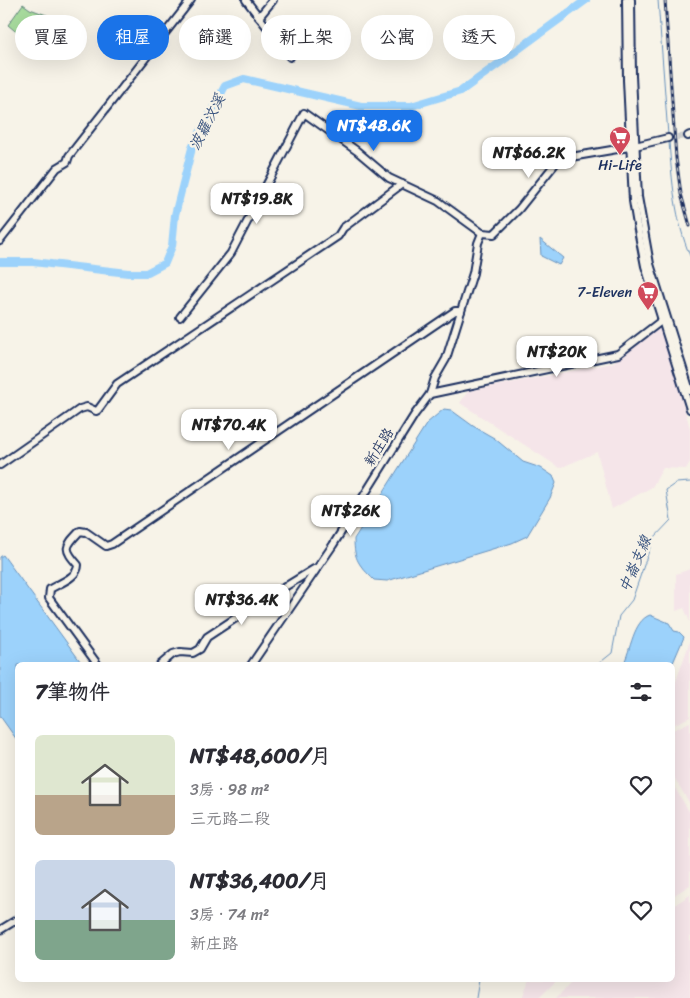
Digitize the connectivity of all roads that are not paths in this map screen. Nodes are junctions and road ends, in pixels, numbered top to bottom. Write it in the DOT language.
graph roads {
  1 [pos="191,0"];
  2 [pos="246,0"];
  3 [pos="274,0"];
  4 [pos="628,3"];
  5 [pos="259,17"];
  6 [pos="261,20"];
  7 [pos="668,138"];
  8 [pos="632,146"];
  9 [pos="402,184"];
  10 [pos="482,233"];
  11 [pos="0,241"];
  12 [pos="461,311"];
  13 [pos="180,317"];
  14 [pos="664,318"];
  15 [pos="690,390"];
  16 [pos="430,394"];
  17 [pos="690,409"];
  18 [pos="0,465"];
  19 [pos="316,568"];
  20 [pos="96,662"];
  21 [pos="164,662"];
  22 [pos="253,662"];
  23 [pos="15,920"];
  24 [pos="0,930"];
  1 -- 11 [label="street"];
  2 -- 5 [label="street"];
  3 -- 5 [label="street"];
  4 -- 8 [label="street"];
  5 -- 6 [label="street"];
  7 -- 8 [label="street"];
  8 -- 10 [label="street"];
  8 -- 14 [label="street"];
  9 -- 10 [label="street"];
  9 -- 13 [label="street"];
  9 -- 18 [label="street"];
  10 -- 12 [label="street, 新庄路"];
  12 -- 16 [label="street, 新庄路"];
  12 -- 20 [label="street"];
  14 -- 15 [label="street"];
  14 -- 16 [label="street"];
  14 -- 17 [label="street"];
  16 -- 19 [label="street, 新庄路"];
  19 -- 21 [label="street"];
  19 -- 22 [label="street, 新庄路"];
  23 -- 24 [label="street"];
}
